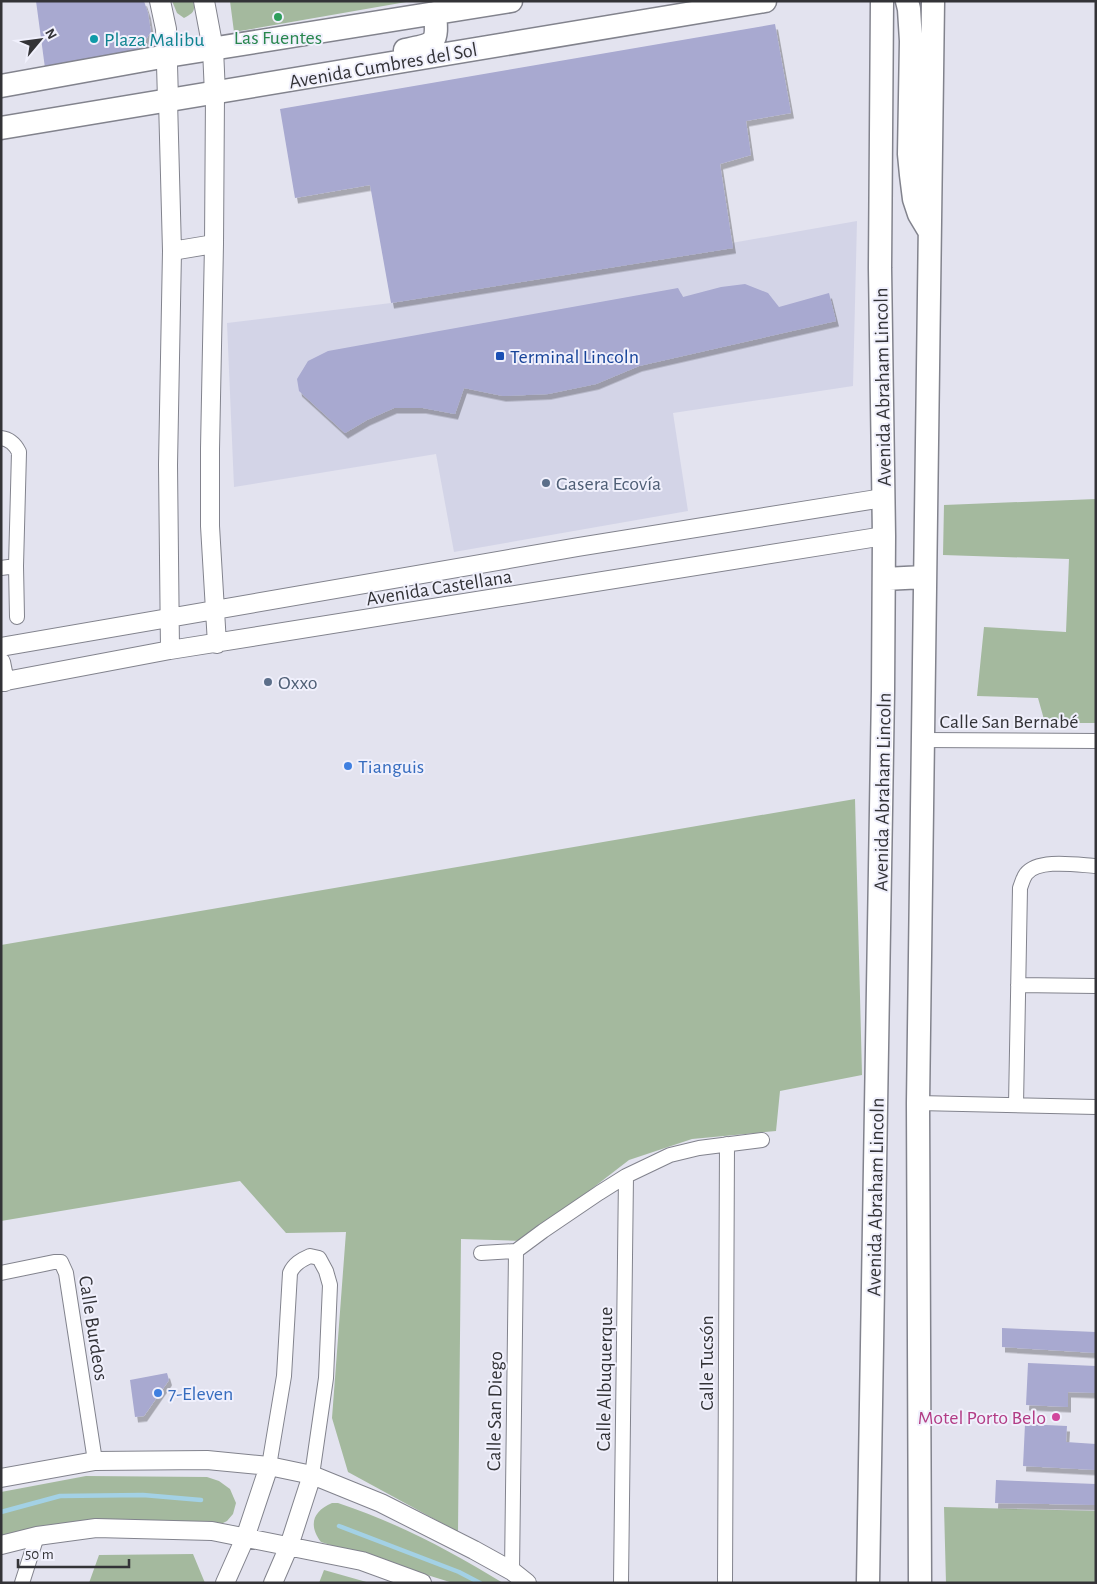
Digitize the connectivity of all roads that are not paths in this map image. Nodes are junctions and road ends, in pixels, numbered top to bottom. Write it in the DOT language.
graph roads {
  1 [pos="160,1"];
  2 [pos="204,1"];
  3 [pos="511,1"];
  4 [pos="764,1"];
  5 [pos="882,1"];
  6 [pos="907,1"];
  7 [pos="933,1"];
  8 [pos="435,13"];
  9 [pos="213,49"];
  10 [pos="167,56"];
  11 [pos="330,74"];
  12 [pos="1,86"];
  13 [pos="215,94"];
  14 [pos="168,100"];
  15 [pos="1,128"];
  16 [pos="930,232"];
  17 [pos="214,244"];
  18 [pos="172,251"];
  19 [pos="1,438"];
  20 [pos="883,498"];
  21 [pos="884,536"];
  22 [pos="16,566"];
  23 [pos="1,568"];
  24 [pos="925,577"];
  25 [pos="884,579"];
  26 [pos="214,611"];
  27 [pos="17,617"];
  28 [pos="171,617"];
  29 [pos="217,644"];
  30 [pos="1,647"];
  31 [pos="170,650"];
  32 [pos="1,662"];
  33 [pos="3,682"];
  34 [pos="922,740"];
  35 [pos="1096,741"];
  36 [pos="1096,866"];
  37 [pos="1018,985"];
  38 [pos="1096,986"];
  39 [pos="918,1102"];
  40 [pos="1016,1105"];
  41 [pos="1096,1107"];
  42 [pos="762,1140"];
  43 [pos="727,1144"];
  44 [pos="626,1176"];
  45 [pos="516,1252"];
  46 [pos="481,1254"];
  47 [pos="1,1273"];
  48 [pos="95,1461"];
  49 [pos="269,1466"];
  50 [pos="312,1475"];
  51 [pos="1,1478"];
  52 [pos="37,1536"];
  53 [pos="245,1538"];
  54 [pos="1,1545"];
  55 [pos="289,1546"];
  56 [pos="512,1571"];
  57 [pos="22,1583"];
  58 [pos="225,1583"];
  59 [pos="273,1583"];
  60 [pos="422,1583"];
  61 [pos="526,1583"];
  62 [pos="621,1583"];
  63 [pos="725,1583"];
  64 [pos="868,1583"];
  65 [pos="920,1583"];
  1 -- 10 [label="main road"];
  2 -- 9 [label="main road"];
  3 -- 8 [label="main road, Avenida Cumbres del Sol"];
  4 -- 11 [label="main road, Avenida Cumbres del Sol"];
  5 -- 20 [label="main road, Avenida Abraham Lincoln"];
  6 -- 16 [label="main road"];
  7 -- 16 [label="main road"];
  8 -- 9 [label="main road, Avenida Cumbres del Sol"];
  8 -- 11 [label="main road"];
  9 -- 10 [label="main road, Avenida Cumbres del Sol"];
  9 -- 13 [label="main road"];
  10 -- 12 [label="main road, Avenida Cumbres del Sol"];
  10 -- 14 [label="main road"];
  11 -- 13 [label="main road, Avenida Cumbres del Sol"];
  13 -- 14 [label="main road, Avenida Cumbres del Sol"];
  13 -- 17 [label="street"];
  14 -- 15 [label="main road, Avenida Cumbres del Sol"];
  14 -- 18 [label="street"];
  16 -- 24 [label="main road"];
  17 -- 18 [label="street"];
  17 -- 26 [label="street"];
  18 -- 28 [label="street"];
  19 -- 22 [label="street"];
  20 -- 21 [label="main road, Avenida Abraham Lincoln"];
  20 -- 26 [label="street, Avenida Castellana"];
  21 -- 25 [label="main road, Avenida Abraham Lincoln"];
  21 -- 29 [label="street, Avenida Castellana"];
  22 -- 23 [label="street"];
  22 -- 27 [label="street"];
  24 -- 25 [label="main road"];
  24 -- 34 [label="main road"];
  25 -- 64 [label="main road, Avenida Abraham Lincoln"];
  26 -- 28 [label="street, Avenida Castellana"];
  26 -- 29 [label="street"];
  28 -- 30 [label="street, Avenida Castellana"];
  28 -- 31 [label="street"];
  29 -- 31 [label="street, Avenida Castellana"];
  31 -- 33 [label="street, Avenida Castellana"];
  32 -- 33 [label="street"];
  34 -- 35 [label="street, Calle San Bernabé"];
  34 -- 39 [label="main road"];
  36 -- 37 [label="street"];
  37 -- 38 [label="street"];
  37 -- 40 [label="street"];
  39 -- 40 [label="street"];
  39 -- 65 [label="main road"];
  40 -- 41 [label="street"];
  42 -- 43 [label="street"];
  43 -- 44 [label="street"];
  43 -- 63 [label="street, Calle Tucsón"];
  44 -- 45 [label="street"];
  44 -- 62 [label="street, Calle Albuquerque"];
  45 -- 46 [label="street"];
  45 -- 56 [label="street, Calle San Diego"];
  47 -- 48 [label="street, Calle Burdeos"];
  48 -- 49 [label="street"];
  48 -- 51 [label="street"];
  49 -- 50 [label="street"];
  49 -- 50 [label="street"];
  49 -- 53 [label="street"];
  50 -- 55 [label="street"];
  50 -- 56 [label="street"];
  52 -- 53 [label="street"];
  52 -- 54 [label="street"];
  52 -- 57 [label="street"];
  53 -- 55 [label="street"];
  53 -- 58 [label="street"];
  55 -- 59 [label="street"];
  55 -- 60 [label="street"];
  56 -- 61 [label="street"];
}
